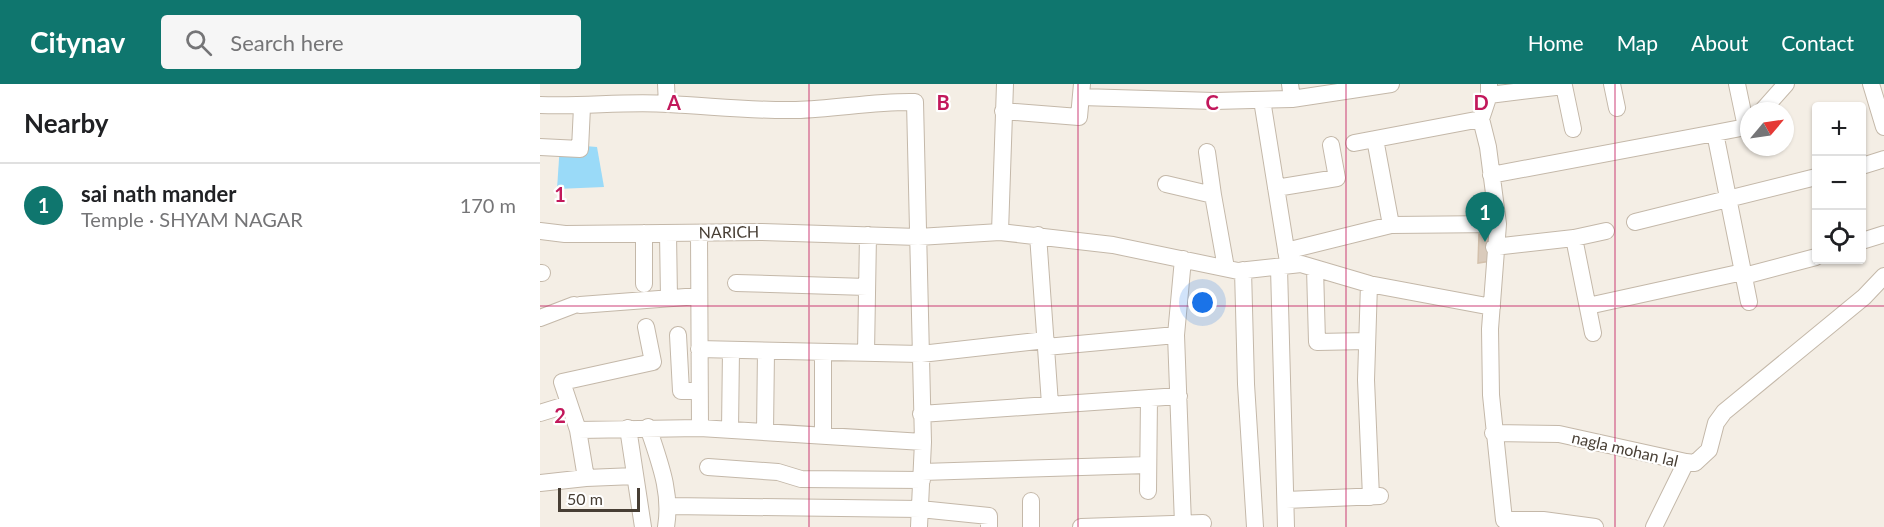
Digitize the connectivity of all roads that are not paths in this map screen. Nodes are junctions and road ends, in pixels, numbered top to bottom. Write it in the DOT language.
graph roads {
  1 [pos="666,84"];
  2 [pos="877,84"];
  3 [pos="1005,84"];
  4 [pos="1391,84"];
  5 [pos="1612,84"];
  6 [pos="1737,84"];
  7 [pos="1786,84"];
  8 [pos="1871,84"];
  9 [pos="1489,90"];
  10 [pos="1081,91"];
  11 [pos="1291,92"];
  12 [pos="1262,100"];
  13 [pos="880,101"];
  14 [pos="1741,102"];
  15 [pos="1770,102"];
  16 [pos="667,104"];
  17 [pos="540,105"];
  18 [pos="582,107"];
  19 [pos="1617,108"];
  20 [pos="1003,111"];
  21 [pos="1481,119"];
  22 [pos="1884,127"];
  23 [pos="1740,128"];
  24 [pos="1573,129"];
  25 [pos="1714,134"];
  26 [pos="1375,139"];
  27 [pos="1354,143"];
  28 [pos="1331,145"];
  29 [pos="540,147"];
  30 [pos="1207,152"];
  31 [pos="1884,159"];
  32 [pos="1866,165"];
  33 [pos="1491,175"];
  34 [pos="1812,178"];
  35 [pos="1166,184"];
  36 [pos="1276,188"];
  37 [pos="1213,195"];
  38 [pos="1728,198"];
  39 [pos="1635,222"];
  40 [pos="1498,224"];
  41 [pos="1391,225"];
  42 [pos="540,231"];
  43 [pos="1606,231"];
  44 [pos="1000,232"];
  45 [pos="644,233"];
  46 [pos="668,233"];
  47 [pos="699,233"];
  48 [pos="1884,234"];
  49 [pos="868,235"];
  50 [pos="1038,235"];
  51 [pos="918,237"];
  52 [pos="1574,238"];
  53 [pos="1866,241"];
  54 [pos="1494,247"];
  55 [pos="1812,257"];
  56 [pos="1183,260"];
  57 [pos="1285,262"];
  58 [pos="1226,268"];
  59 [pos="1314,268"];
  60 [pos="1243,270"];
  61 [pos="1743,274"];
  62 [pos="1884,276"];
  63 [pos="736,283"];
  64 [pos="644,284"];
  65 [pos="1369,284"];
  66 [pos="867,287"];
  67 [pos="699,296"];
  68 [pos="669,298"];
  69 [pos="1749,302"];
  70 [pos="1588,306"];
  71 [pos="1492,307"];
  72 [pos="540,318"];
  73 [pos="646,327"];
  74 [pos="1593,333"];
  75 [pos="678,335"];
  76 [pos="1176,335"];
  77 [pos="1367,341"];
  78 [pos="1046,343"];
  79 [pos="699,349"];
  80 [pos="731,350"];
  81 [pos="766,351"];
  82 [pos="823,352"];
  83 [pos="866,354"];
  84 [pos="921,354"];
  85 [pos="699,391"];
  86 [pos="1179,396"];
  87 [pos="1149,398"];
  88 [pos="569,404"];
  89 [pos="1050,404"];
  90 [pos="540,413"];
  91 [pos="921,414"];
  92 [pos="648,427"];
  93 [pos="628,428"];
  94 [pos="700,428"];
  95 [pos="578,430"];
  96 [pos="730,430"];
  97 [pos="765,432"];
  98 [pos="1493,433"];
  99 [pos="823,435"];
  100 [pos="923,442"];
  101 [pos="1686,462"];
  102 [pos="1148,465"];
  103 [pos="708,467"];
  104 [pos="635,476"];
  105 [pos="922,476"];
  106 [pos="585,478"];
  107 [pos="540,483"];
  108 [pos="1148,491"];
  109 [pos="1286,500"];
  110 [pos="1031,501"];
  111 [pos="669,506"];
  112 [pos="920,509"];
  113 [pos="1203,523"];
  114 [pos="1502,523"];
  115 [pos="1183,524"];
  116 [pos="643,527"];
  117 [pos="666,527"];
  118 [pos="919,527"];
  119 [pos="989,527"];
  120 [pos="1031,527"];
  121 [pos="1081,527"];
  122 [pos="1256,527"];
  123 [pos="1286,527"];
  124 [pos="1595,527"];
  125 [pos="1654,527"];
  1 -- 16 [label="street"];
  2 -- 13 [label="street"];
  3 -- 20 [label="street"];
  4 -- 11 [label="street"];
  5 -- 19 [label="street"];
  6 -- 14 [label="street"];
  7 -- 15 [label="street"];
  8 -- 22 [label="street"];
  9 -- 21 [label="street"];
  9 -- 24 [label="street"];
  10 -- 12 [label="street"];
  10 -- 20 [label="street"];
  11 -- 12 [label="street"];
  12 -- 36 [label="street"];
  13 -- 16 [label="street"];
  13 -- 51 [label="street"];
  16 -- 18 [label="street"];
  17 -- 18 [label="street"];
  18 -- 29 [label="street"];
  20 -- 44 [label="street"];
  21 -- 26 [label="street"];
  21 -- 33 [label="street"];
  23 -- 25 [label="street"];
  25 -- 33 [label="street"];
  25 -- 38 [label="street"];
  26 -- 27 [label="street"];
  26 -- 41 [label="street"];
  28 -- 36 [label="street"];
  30 -- 37 [label="street"];
  31 -- 32 [label="street"];
  33 -- 40 [label="street"];
  34 -- 38 [label="street"];
  35 -- 37 [label="street"];
  36 -- 57 [label="street"];
  37 -- 58 [label="street"];
  38 -- 39 [label="street"];
  38 -- 61 [label="street"];
  40 -- 41 [label="street"];
  40 -- 54 [label="street"];
  41 -- 57 [label="street"];
  42 -- 45 [label="street, NARICH"];
  43 -- 52 [label="street"];
  44 -- 50 [label="street, NARICH"];
  44 -- 51 [label="street, NARICH"];
  45 -- 46 [label="street, NARICH"];
  45 -- 64 [label="street"];
  46 -- 47 [label="street, NARICH"];
  46 -- 68 [label="street"];
  47 -- 49 [label="street, NARICH"];
  47 -- 67 [label="street"];
  48 -- 53 [label="street"];
  49 -- 51 [label="street, NARICH"];
  49 -- 66 [label="street"];
  50 -- 56 [label="street, NARICH"];
  50 -- 78 [label="street"];
  51 -- 84 [label="street"];
  52 -- 54 [label="street"];
  52 -- 70 [label="street"];
  54 -- 71 [label="street"];
  55 -- 61 [label="street"];
  56 -- 58 [label="street, NARICH"];
  56 -- 76 [label="street"];
  57 -- 59 [label="street"];
  57 -- 60 [label="street, NARICH"];
  57 -- 109 [label="street"];
  58 -- 60 [label="street, NARICH"];
  59 -- 65 [label="street"];
  59 -- 77 [label="street"];
  60 -- 122 [label="street"];
  61 -- 69 [label="street"];
  61 -- 70 [label="street"];
  62 -- 101 [label="street"];
  63 -- 66 [label="street"];
  65 -- 71 [label="street"];
  65 -- 77 [label="street"];
  66 -- 83 [label="street"];
  67 -- 68 [label="street"];
  67 -- 79 [label="street"];
  68 -- 72 [label="street"];
  70 -- 74 [label="street"];
  71 -- 98 [label="street"];
  73 -- 88 [label="street"];
  75 -- 85 [label="street"];
  76 -- 78 [label="street"];
  76 -- 86 [label="street"];
  77 -- 109 [label="street"];
  78 -- 84 [label="street"];
  78 -- 89 [label="street"];
  79 -- 80 [label="street"];
  79 -- 85 [label="street"];
  80 -- 81 [label="street"];
  80 -- 96 [label="street"];
  81 -- 82 [label="street"];
  81 -- 97 [label="street"];
  82 -- 83 [label="street"];
  82 -- 99 [label="street"];
  83 -- 84 [label="street"];
  84 -- 91 [label="street"];
  85 -- 94 [label="street"];
  86 -- 87 [label="street"];
  86 -- 115 [label="street"];
  87 -- 89 [label="street"];
  87 -- 102 [label="street"];
  88 -- 90 [label="street"];
  88 -- 95 [label="street"];
  89 -- 91 [label="street"];
  91 -- 100 [label="street"];
  92 -- 93 [label="street"];
  92 -- 94 [label="street"];
  92 -- 111 [label="street"];
  93 -- 95 [label="street"];
  93 -- 104 [label="street"];
  94 -- 96 [label="street"];
  95 -- 106 [label="street"];
  96 -- 97 [label="street"];
  97 -- 99 [label="street"];
  98 -- 101 [label="street, nagla mohan lal"];
  98 -- 114 [label="street"];
  99 -- 100 [label="street"];
  100 -- 105 [label="street"];
  101 -- 125 [label="street, nagla mohan lal"];
  102 -- 105 [label="street"];
  102 -- 108 [label="street"];
  103 -- 105 [label="street"];
  104 -- 106 [label="street"];
  104 -- 116 [label="street"];
  105 -- 112 [label="street"];
  106 -- 107 [label="street"];
  109 -- 123 [label="street"];
  110 -- 120 [label="street"];
  111 -- 112 [label="street"];
  111 -- 117 [label="street"];
  112 -- 118 [label="street"];
  112 -- 119 [label="street"];
  113 -- 115 [label="street"];
  114 -- 124 [label="street"];
  115 -- 121 [label="street"];
}
